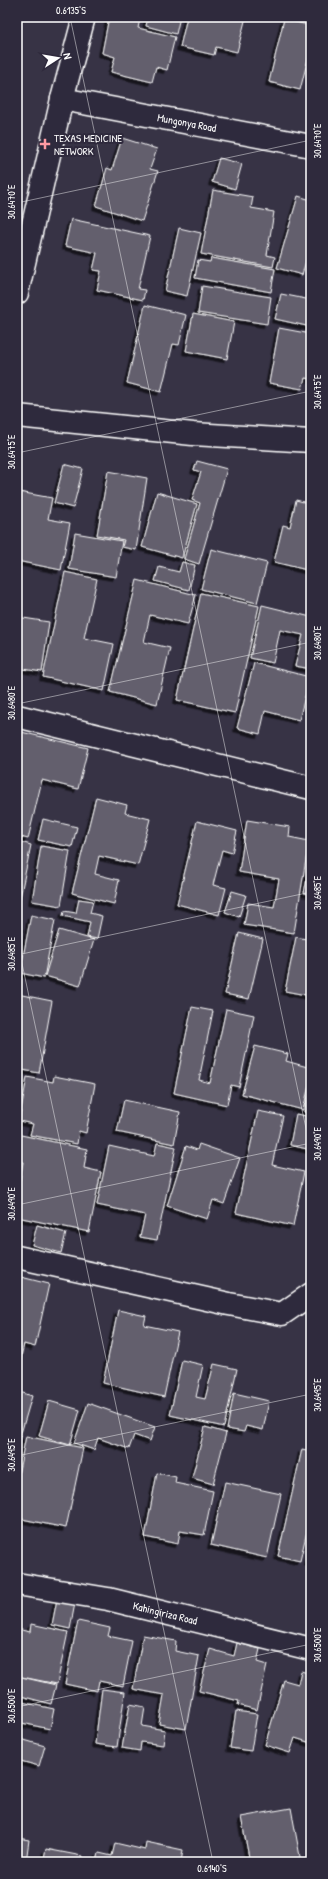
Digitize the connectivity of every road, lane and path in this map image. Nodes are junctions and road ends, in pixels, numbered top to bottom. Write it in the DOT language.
graph roads {
  1 [pos="84,17"];
  2 [pos="62,99"];
  3 [pos="311,146"];
  4 [pos="22,240"];
  5 [pos="17,293"];
  6 [pos="17,416"];
  7 [pos="311,441"];
  8 [pos="17,716"];
  9 [pos="311,788"];
  10 [pos="17,1257"];
  11 [pos="311,1294"];
  12 [pos="17,1584"];
  13 [pos="311,1649"];
  1 -- 2 [label="street"];
  2 -- 3 [label="street, Mungonya Road"];
  2 -- 4 [label="street"];
  4 -- 5 [label="street"];
  6 -- 7 [label="street"];
  8 -- 9 [label="street"];
  10 -- 11 [label="street"];
  12 -- 13 [label="street, Kahingiriza Road"];
}
